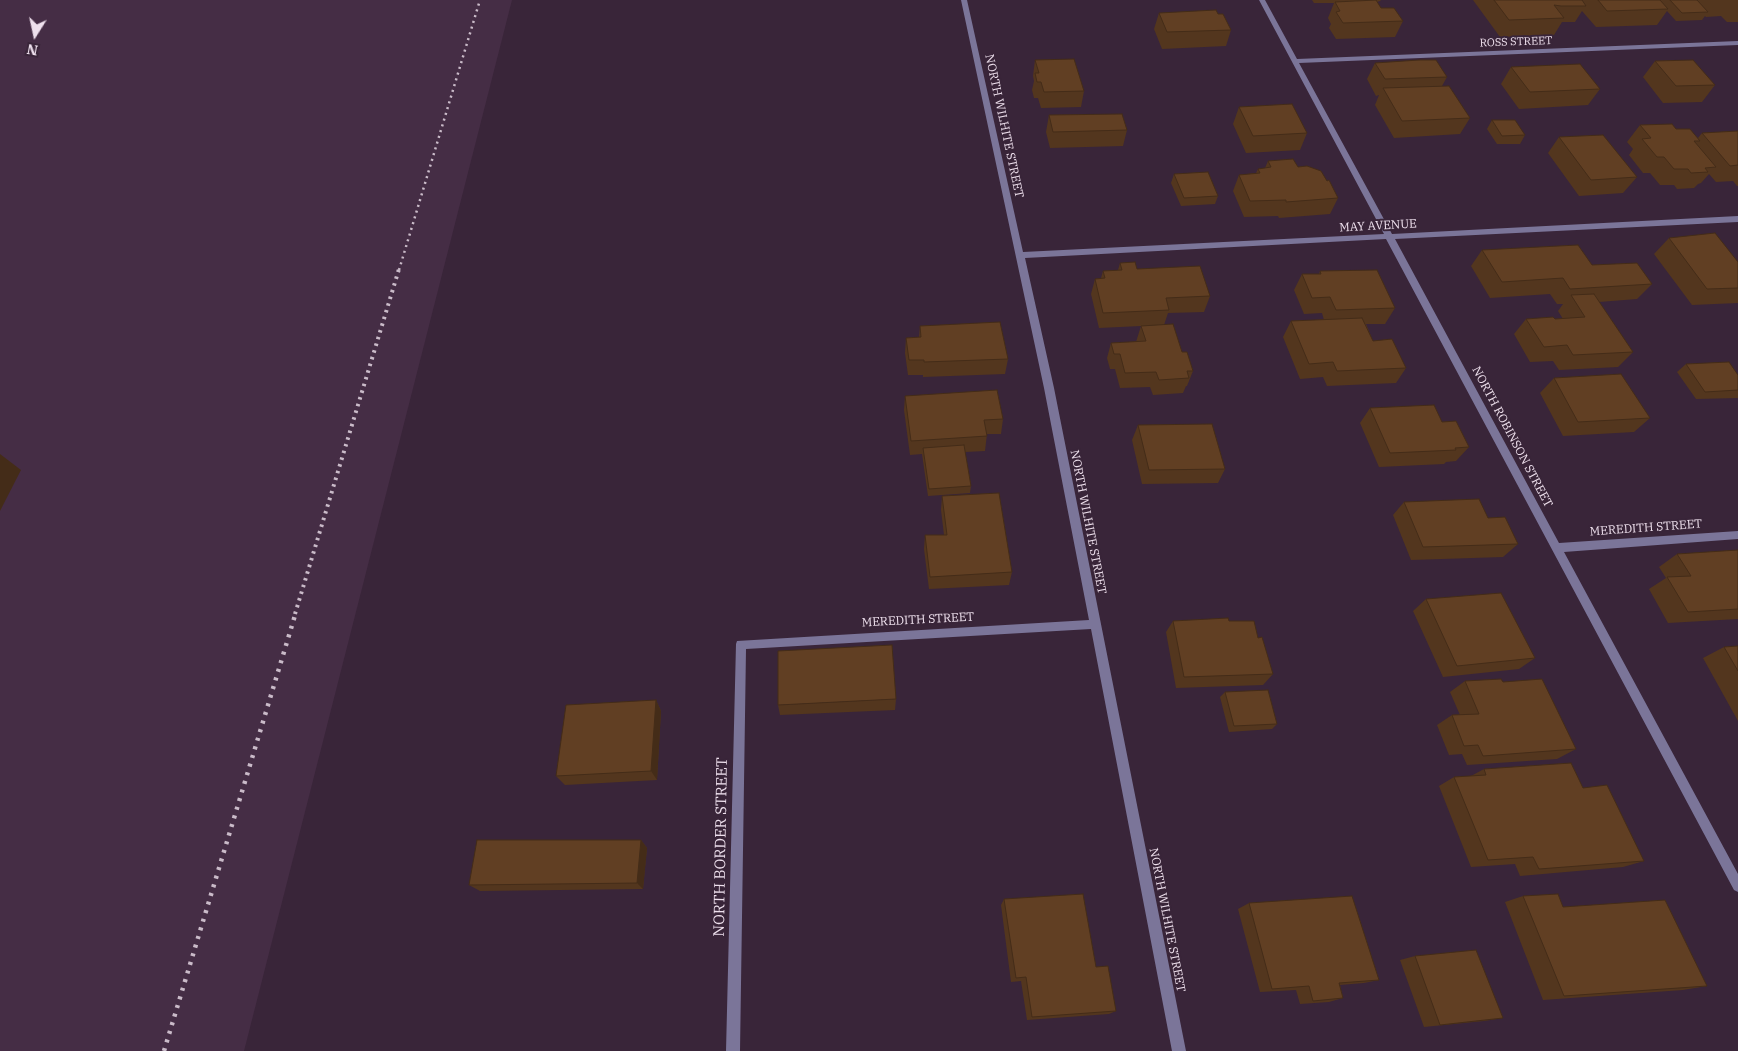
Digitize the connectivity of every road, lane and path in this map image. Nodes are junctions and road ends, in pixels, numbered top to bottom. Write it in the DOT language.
graph roads {
  1 [pos="964,0"];
  2 [pos="1262,0"];
  3 [pos="1738,44"];
  4 [pos="1294,62"];
  5 [pos="1738,219"];
  6 [pos="1389,237"];
  7 [pos="1019,255"];
  8 [pos="1738,535"];
  9 [pos="1557,548"];
  10 [pos="1096,624"];
  11 [pos="741,644"];
  12 [pos="1738,886"];
  13 [pos="733,1051"];
  14 [pos="1180,1051"];
  1 -- 7 [label="street, NORTH WILHITE STREET"];
  2 -- 4 [label="street, NORTH ROBINSON STREET"];
  3 -- 4 [label="street, ROSS STREET"];
  4 -- 6 [label="street, NORTH ROBINSON STREET"];
  5 -- 6 [label="street, MAY AVENUE"];
  6 -- 7 [label="street, MAY AVENUE"];
  6 -- 9 [label="street, NORTH ROBINSON STREET"];
  7 -- 10 [label="street, NORTH WILHITE STREET"];
  8 -- 9 [label="street, MEREDITH STREET"];
  9 -- 12 [label="street, NORTH ROBINSON STREET"];
  10 -- 11 [label="street, MEREDITH STREET"];
  10 -- 14 [label="street, NORTH WILHITE STREET"];
  11 -- 13 [label="street, NORTH BORDER STREET"];
}
